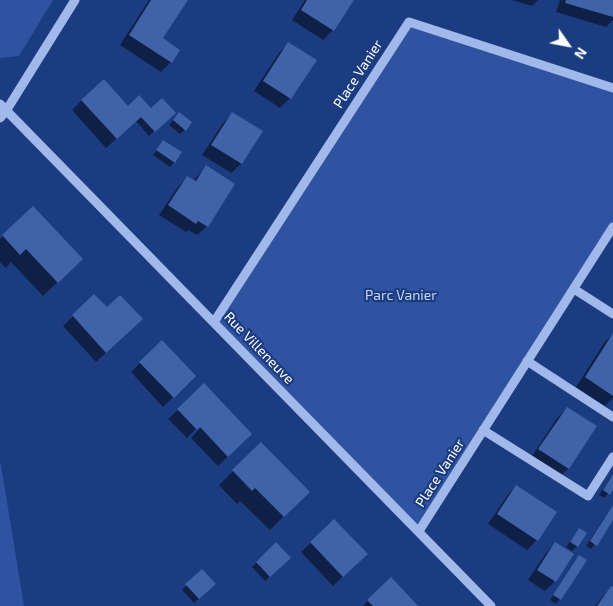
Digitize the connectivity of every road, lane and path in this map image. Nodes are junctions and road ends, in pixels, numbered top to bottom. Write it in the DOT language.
graph roads {
  1 [pos="75,0"];
  2 [pos="613,88"];
  3 [pos="2,111"];
  4 [pos="613,227"];
  5 [pos="574,289"];
  6 [pos="613,314"];
  7 [pos="214,322"];
  8 [pos="528,361"];
  9 [pos="613,417"];
  10 [pos="483,430"];
  11 [pos="613,457"];
  12 [pos="419,531"];
  13 [pos="491,606"];
  1 -- 3 [label="street, Rue Villeneuve"];
  2 -- 7 [label="street, Place Vanier"];
  3 -- 7 [label="street, Rue Villeneuve"];
  4 -- 5 [label="street, Place Vanier"];
  5 -- 6 [label="street"];
  5 -- 8 [label="street, Place Vanier"];
  7 -- 12 [label="street, Rue Villeneuve"];
  8 -- 9 [label="street"];
  8 -- 10 [label="street, Place Vanier"];
  10 -- 11 [label="street"];
  10 -- 12 [label="street, Place Vanier"];
  12 -- 13 [label="street, Rue Villeneuve"];
}
